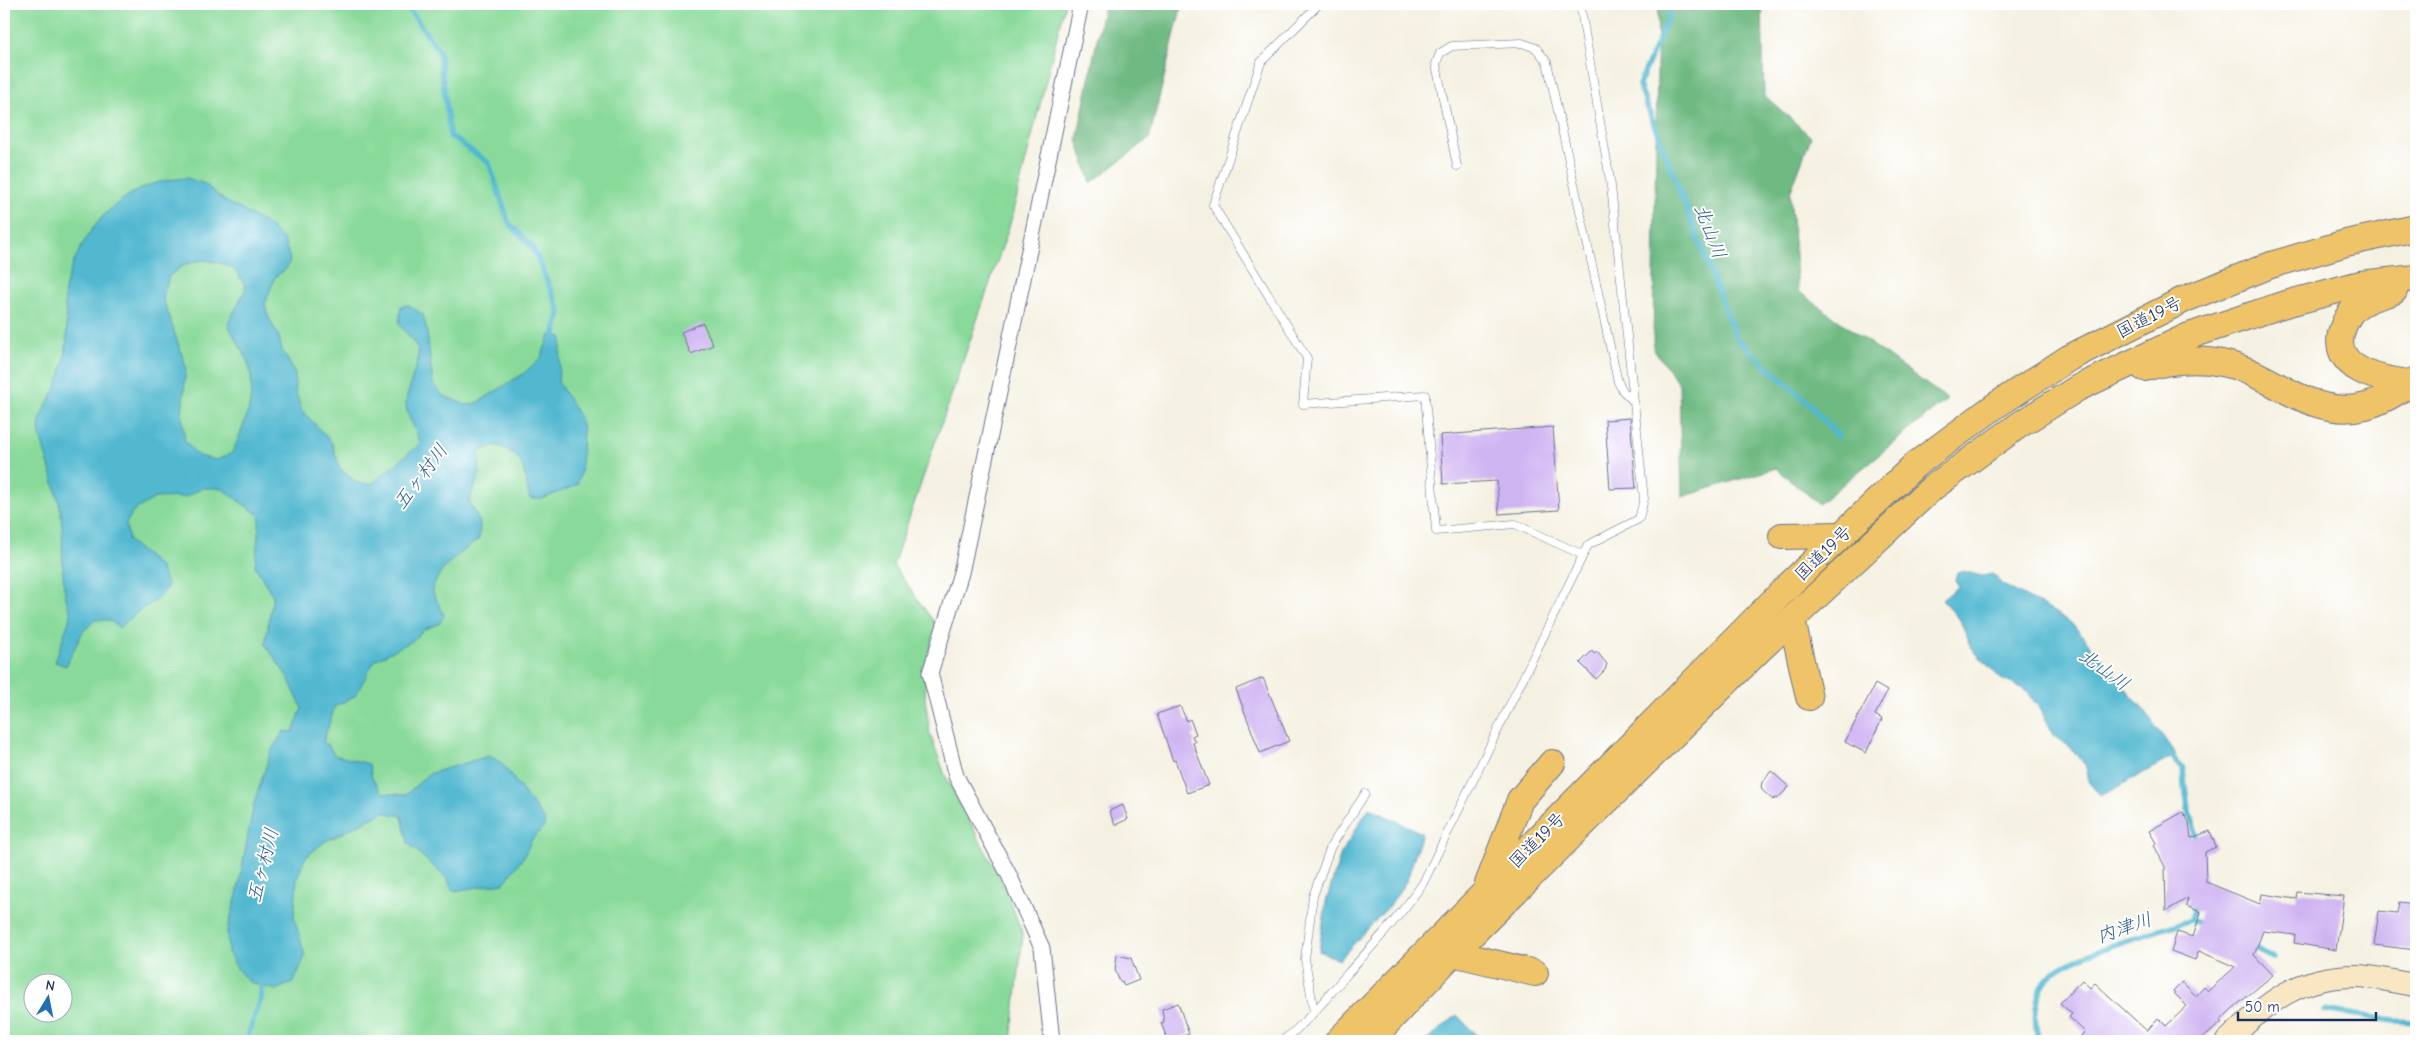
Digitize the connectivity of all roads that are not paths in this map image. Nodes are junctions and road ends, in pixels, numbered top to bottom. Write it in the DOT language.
graph roads {
  1 [pos="1081,4"];
  2 [pos="1319,4"];
  3 [pos="1580,4"];
  4 [pos="1457,166"];
  5 [pos="2416,228"];
  6 [pos="2416,278"];
  7 [pos="2416,283"];
  8 [pos="2414,382"];
  9 [pos="2078,388"];
  10 [pos="1634,402"];
  11 [pos="1842,535"];
  12 [pos="1782,536"];
  13 [pos="1583,555"];
  14 [pos="1792,620"];
  15 [pos="1808,697"];
  16 [pos="1552,763"];
  17 [pos="1365,794"];
  18 [pos="1484,894"];
  19 [pos="1453,953"];
  20 [pos="1535,973"];
  21 [pos="2416,985"];
  22 [pos="1314,1012"];
  23 [pos="1052,1041"];
  24 [pos="1282,1041"];
  25 [pos="1338,1041"];
  26 [pos="1370,1041"];
  27 [pos="2227,1041"];
  1 -- 23 [label="street"];
  2 -- 13 [label="lane"];
  3 -- 10 [label="lane"];
  4 -- 10 [label="lane"];
  5 -- 11 [label="highway, 国道19号"];
  6 -- 9 [label="highway, 国道19号"];
  7 -- 8 [label="highway"];
  8 -- 9 [label="highway"];
  9 -- 14 [label="highway, 国道19号"];
  10 -- 13 [label="lane"];
  11 -- 12 [label="highway"];
  11 -- 18 [label="highway, 国道19号"];
  13 -- 22 [label="lane"];
  14 -- 15 [label="highway"];
  14 -- 19 [label="highway, 国道19号"];
  16 -- 18 [label="highway"];
  17 -- 22 [label="lane"];
  18 -- 25 [label="highway, 国道19号"];
  19 -- 20 [label="highway"];
  19 -- 26 [label="highway, 国道19号"];
  21 -- 27 [label="main road"];
  22 -- 24 [label="lane"];
}
